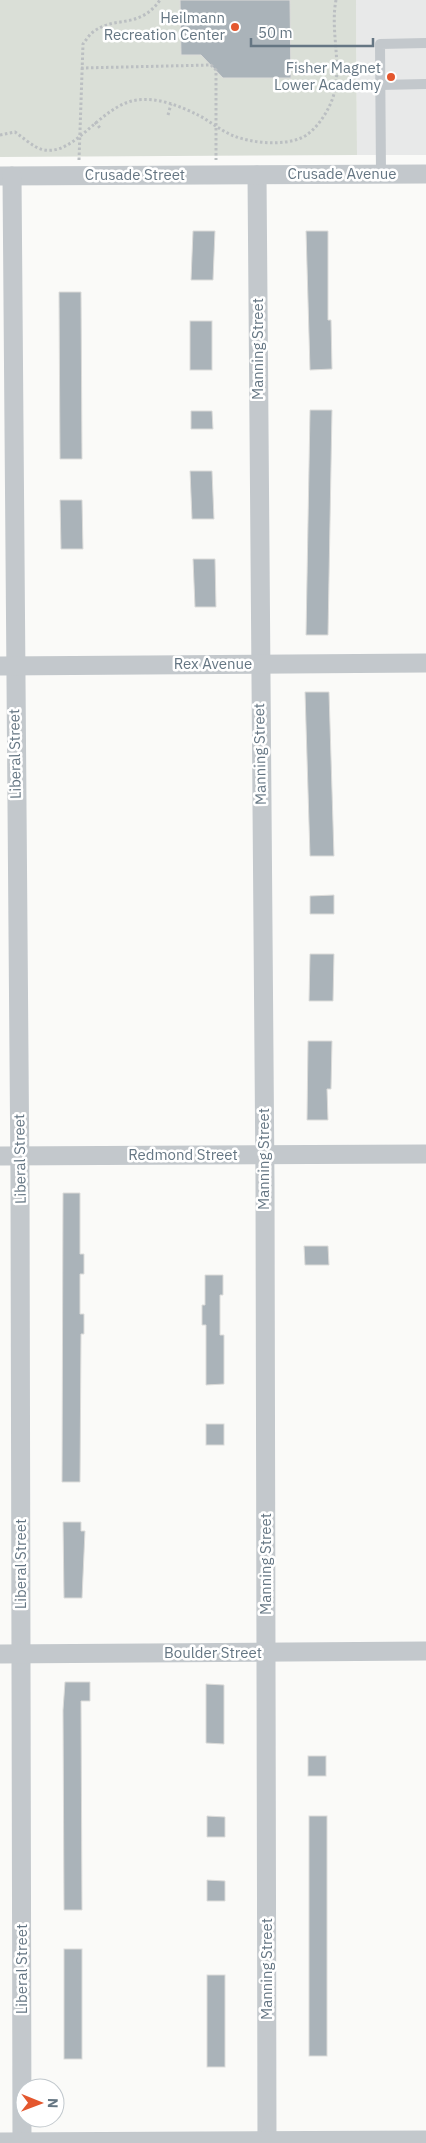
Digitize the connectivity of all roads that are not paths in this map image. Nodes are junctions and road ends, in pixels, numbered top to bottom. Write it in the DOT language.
graph roads {
  1 [pos="426,43"];
  2 [pos="426,84"];
  3 [pos="380,85"];
  4 [pos="381,174"];
  5 [pos="426,174"];
  6 [pos="257,175"];
  7 [pos="6,176"];
  8 [pos="426,663"];
  9 [pos="259,664"];
  10 [pos="7,666"];
  11 [pos="264,1154"];
  12 [pos="426,1154"];
  13 [pos="0,1156"];
  14 [pos="20,1156"];
  15 [pos="426,1651"];
  16 [pos="266,1652"];
  17 [pos="0,1654"];
  18 [pos="21,1654"];
  19 [pos="426,2140"];
  20 [pos="0,2142"];
  21 [pos="267,2142"];
  22 [pos="22,2143"];
  1 -- 3 [label="lane"];
  2 -- 3 [label="lane"];
  3 -- 4 [label="lane"];
  4 -- 5 [label="street, Crusade Avenue"];
  4 -- 6 [label="street, Crusade Avenue"];
  6 -- 7 [label="street, Crusade Street"];
  6 -- 9 [label="street, Manning Street"];
  7 -- 10 [label="street, Liberal Street"];
  8 -- 9 [label="street, Rex Avenue"];
  9 -- 10 [label="street, Rex Avenue"];
  9 -- 11 [label="street, Manning Street"];
  10 -- 14 [label="street, Liberal Street"];
  11 -- 12 [label="street, Redmond Street"];
  11 -- 14 [label="street, Redmond Street"];
  11 -- 16 [label="street, Manning Street"];
  13 -- 14 [label="street, Redmond Street"];
  14 -- 18 [label="street, Liberal Street"];
  15 -- 16 [label="street, Boulder Street"];
  16 -- 18 [label="street, Boulder Street"];
  16 -- 21 [label="street, Manning Street"];
  17 -- 18 [label="street, Boulder Street"];
  18 -- 22 [label="street, Liberal Street"];
  19 -- 21 [label="street"];
  20 -- 22 [label="street"];
  21 -- 22 [label="street"];
}
